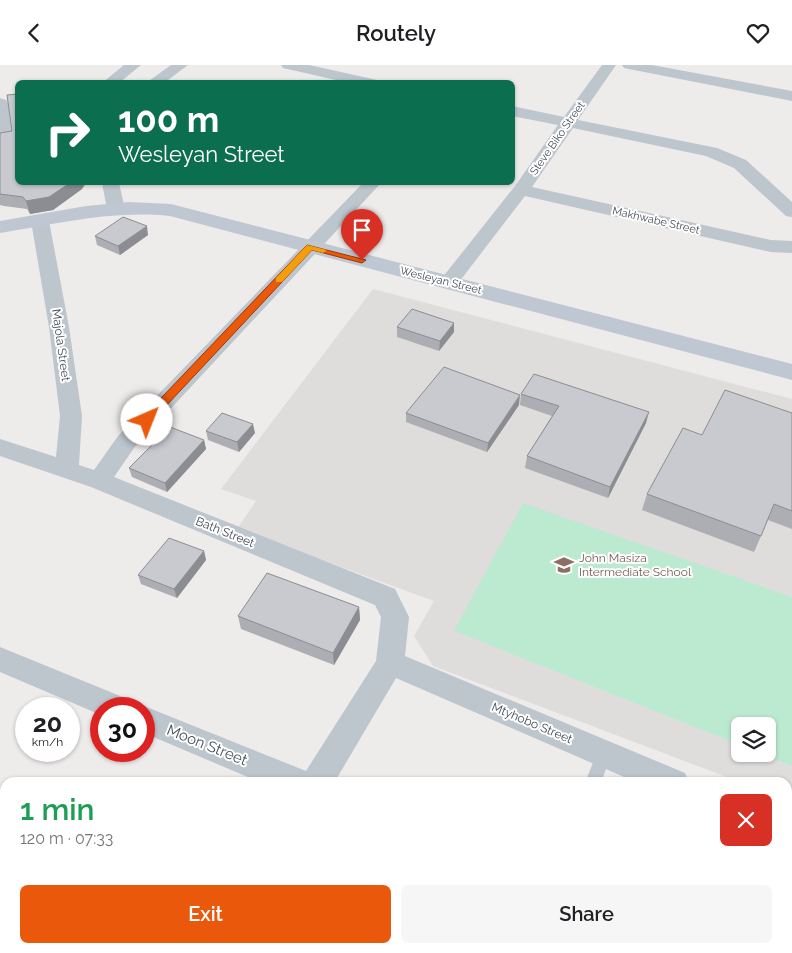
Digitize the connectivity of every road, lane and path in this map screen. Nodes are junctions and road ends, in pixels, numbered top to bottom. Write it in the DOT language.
graph roads {
  1 [pos="134,65"];
  2 [pos="181,65"];
  3 [pos="288,65"];
  4 [pos="609,65"];
  5 [pos="629,65"];
  6 [pos="113,80"];
  7 [pos="158,80"];
  8 [pos="358,80"];
  9 [pos="792,96"];
  10 [pos="0,103"];
  11 [pos="515,112"];
  12 [pos="569,122"];
  13 [pos="8,133"];
  14 [pos="110,185"];
  15 [pos="370,185"];
  16 [pos="521,190"];
  17 [pos="116,209"];
  18 [pos="792,212"];
  19 [pos="40,221"];
  20 [pos="0,227"];
  21 [pos="310,247"];
  22 [pos="792,247"];
  23 [pos="449,282"];
  24 [pos="792,372"];
  25 [pos="0,447"];
  26 [pos="67,470"];
  27 [pos="100,481"];
  28 [pos="0,659"];
  29 [pos="390,663"];
  30 [pos="91,697"];
  31 [pos="155,724"];
  32 [pos="604,753"];
  33 [pos="284,777"];
  34 [pos="320,777"];
  35 [pos="595,777"];
  36 [pos="660,777"];
  1 -- 6 [label="street"];
  2 -- 7 [label="street"];
  3 -- 8 [label="street"];
  4 -- 12 [label="street, Steve Biko Street"];
  5 -- 9 [label="street"];
  10 -- 13 [label="street"];
  11 -- 12 [label="street"];
  12 -- 16 [label="street, Steve Biko Street"];
  12 -- 18 [label="street"];
  14 -- 17 [label="street"];
  15 -- 21 [label="street"];
  16 -- 22 [label="street, Makhwabe Street"];
  16 -- 23 [label="street, Steve Biko Street"];
  17 -- 19 [label="street, Wesleyan Street"];
  17 -- 21 [label="street, Wesleyan Street"];
  19 -- 20 [label="street, Wesleyan Street"];
  19 -- 26 [label="street, Majola Street"];
  21 -- 23 [label="street, Wesleyan Street"];
  21 -- 27 [label="street"];
  23 -- 24 [label="street, Wesleyan Street"];
  25 -- 26 [label="street, Bath Street"];
  26 -- 27 [label="street, Bath Street"];
  27 -- 29 [label="street, Bath Street"];
  28 -- 30 [label="street"];
  29 -- 32 [label="street, Mtyhobo Street"];
  29 -- 34 [label="street"];
  31 -- 33 [label="street, Moon Street"];
  32 -- 35 [label="lane"];
  32 -- 36 [label="street, Mtyhobo Street"];
}
